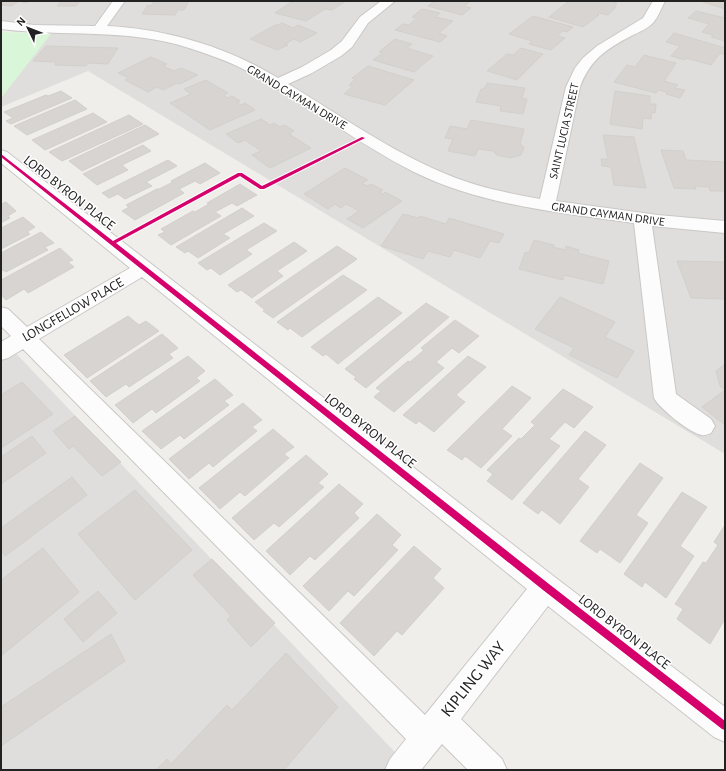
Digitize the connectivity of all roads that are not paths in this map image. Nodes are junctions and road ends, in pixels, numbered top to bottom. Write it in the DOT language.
graph roads {
  1 [pos="119,1"];
  2 [pos="389,1"];
  3 [pos="659,1"];
  4 [pos="1,25"];
  5 [pos="98,30"];
  6 [pos="277,84"];
  7 [pos="1,155"];
  8 [pos="547,205"];
  9 [pos="642,220"];
  10 [pos="725,227"];
  11 [pos="144,268"];
  12 [pos="1,314"];
  13 [pos="24,338"];
  14 [pos="1,352"];
  15 [pos="703,426"];
  16 [pos="546,587"];
  17 [pos="725,726"];
  18 [pos="433,729"];
  19 [pos="400,770"];
  20 [pos="491,770"];
  1 -- 5 [label="street"];
  2 -- 6 [label="street"];
  3 -- 8 [label="street, SAINT LUCIA STREET"];
  4 -- 5 [label="street, GRAND CAYMAN DRIVE"];
  5 -- 6 [label="street, GRAND CAYMAN DRIVE"];
  6 -- 8 [label="street, GRAND CAYMAN DRIVE"];
  7 -- 11 [label="street, LORD BYRON PLACE"];
  8 -- 9 [label="street, GRAND CAYMAN DRIVE"];
  9 -- 10 [label="street, GRAND CAYMAN DRIVE"];
  9 -- 15 [label="street"];
  11 -- 13 [label="street, LONGFELLOW PLACE"];
  11 -- 16 [label="street, LORD BYRON PLACE"];
  12 -- 13 [label="street"];
  13 -- 14 [label="street, LONGFELLOW PLACE"];
  13 -- 18 [label="street"];
  16 -- 17 [label="street, LORD BYRON PLACE"];
  16 -- 18 [label="street, KIPLING WAY"];
  18 -- 19 [label="street, KIPLING WAY"];
  18 -- 20 [label="street"];
}
